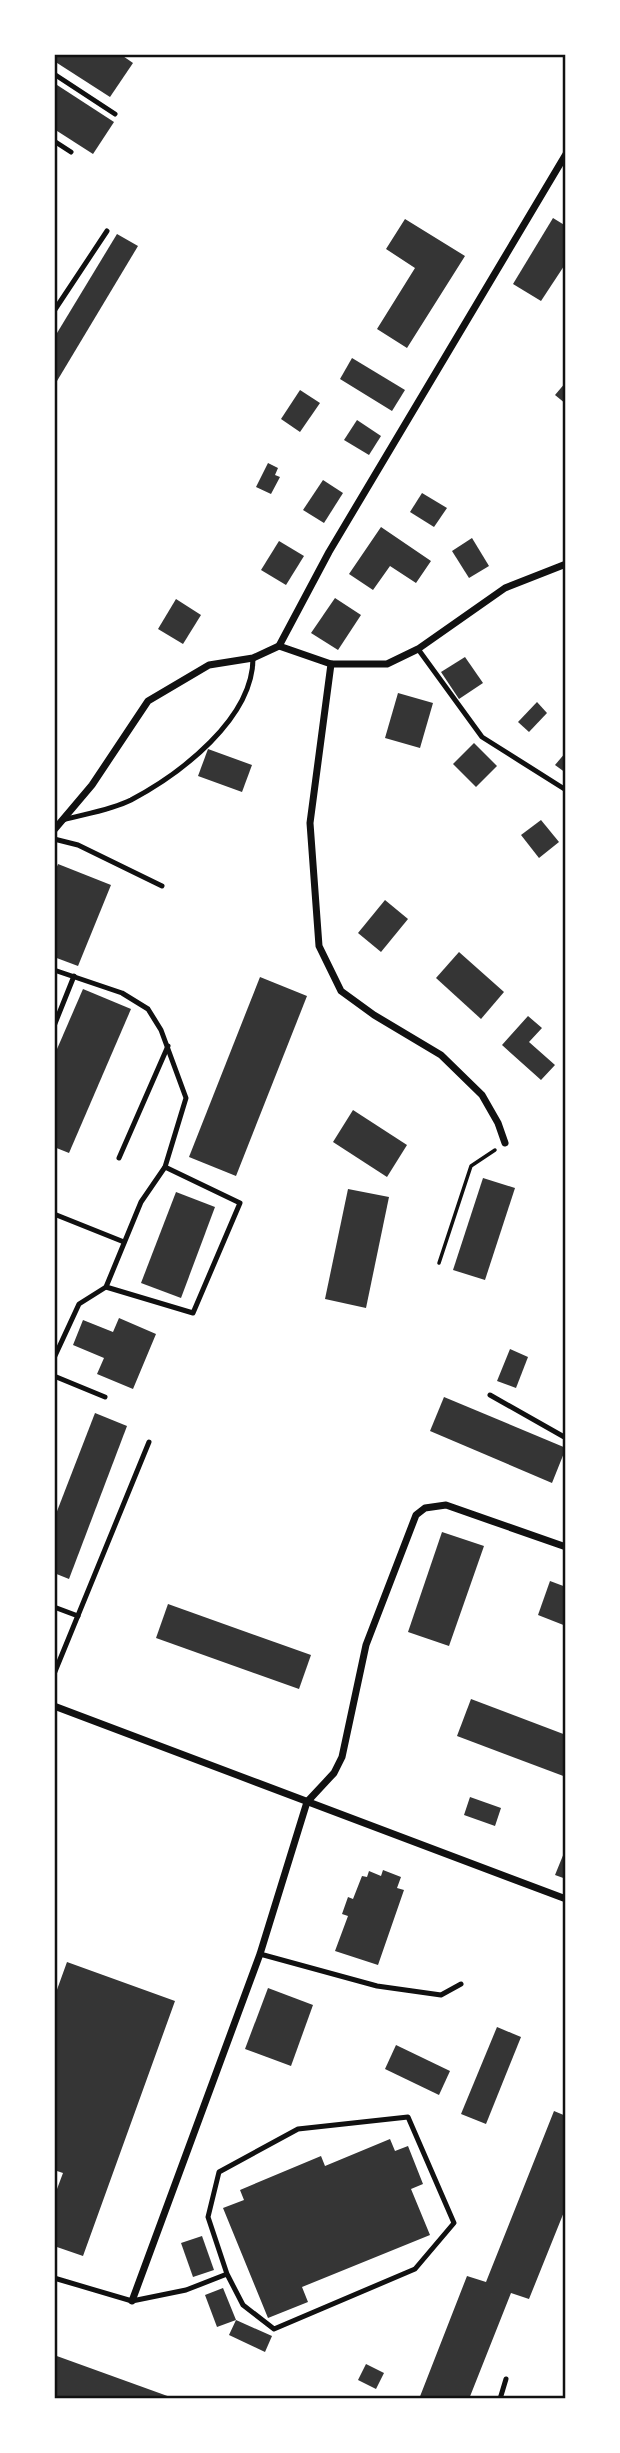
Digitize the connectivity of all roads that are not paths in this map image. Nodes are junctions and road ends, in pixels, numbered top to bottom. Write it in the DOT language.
graph roads {
  1 [pos="54,74"];
  2 [pos="115,114"];
  3 [pos="54,141"];
  4 [pos="71,152"];
  5 [pos="566,154"];
  6 [pos="107,231"];
  7 [pos="54,311"];
  8 [pos="566,564"];
  9 [pos="279,646"];
  10 [pos="418,649"];
  11 [pos="253,658"];
  12 [pos="331,664"];
  13 [pos="566,790"];
  14 [pos="62,821"];
  15 [pos="54,830"];
  16 [pos="54,839"];
  17 [pos="162,886"];
  18 [pos="54,970"];
  19 [pos="74,976"];
  20 [pos="54,1026"];
  21 [pos="168,1046"];
  22 [pos="505,1143"];
  23 [pos="119,1158"];
  24 [pos="165,1167"];
  25 [pos="54,1214"];
  26 [pos="124,1242"];
  27 [pos="106,1287"];
  28 [pos="54,1358"];
  29 [pos="54,1376"];
  30 [pos="490,1395"];
  31 [pos="105,1398"];
  32 [pos="566,1438"];
  33 [pos="149,1442"];
  34 [pos="565,1545"];
  35 [pos="54,1607"];
  36 [pos="78,1616"];
  37 [pos="54,1674"];
  38 [pos="54,1706"];
  39 [pos="307,1802"];
  40 [pos="566,1899"];
  41 [pos="260,1954"];
  42 [pos="461,1984"];
  43 [pos="227,2274"];
  44 [pos="54,2278"];
  45 [pos="132,2301"];
  46 [pos="506,2379"];
  47 [pos="500,2399"];
  1 -- 2 [label="lane"];
  3 -- 4 [label="lane"];
  5 -- 9 [label="street"];
  6 -- 7 [label="lane"];
  8 -- 10 [label="street"];
  9 -- 11 [label="street"];
  9 -- 12 [label="street"];
  10 -- 12 [label="street"];
  10 -- 13 [label="lane"];
  11 -- 14 [label="street"];
  11 -- 14 [label="lane"];
  12 -- 22 [label="street"];
  14 -- 15 [label="street"];
  16 -- 17 [label="lane"];
  18 -- 19 [label="lane"];
  19 -- 20 [label="lane"];
  19 -- 21 [label="lane"];
  21 -- 23 [label="lane"];
  21 -- 24 [label="lane"];
  24 -- 26 [label="lane"];
  24 -- 27 [label="lane"];
  25 -- 26 [label="lane"];
  26 -- 27 [label="lane"];
  27 -- 28 [label="lane"];
  29 -- 31 [label="lane"];
  30 -- 32 [label="lane"];
  33 -- 36 [label="lane"];
  34 -- 39 [label="street"];
  35 -- 36 [label="lane"];
  36 -- 37 [label="lane"];
  38 -- 39 [label="street"];
  39 -- 40 [label="street"];
  39 -- 41 [label="street"];
  41 -- 42 [label="lane"];
  41 -- 45 [label="street"];
  43 -- 43 [label="lane"];
  43 -- 45 [label="lane"];
  44 -- 45 [label="lane"];
  46 -- 47 [label="lane"];
}
